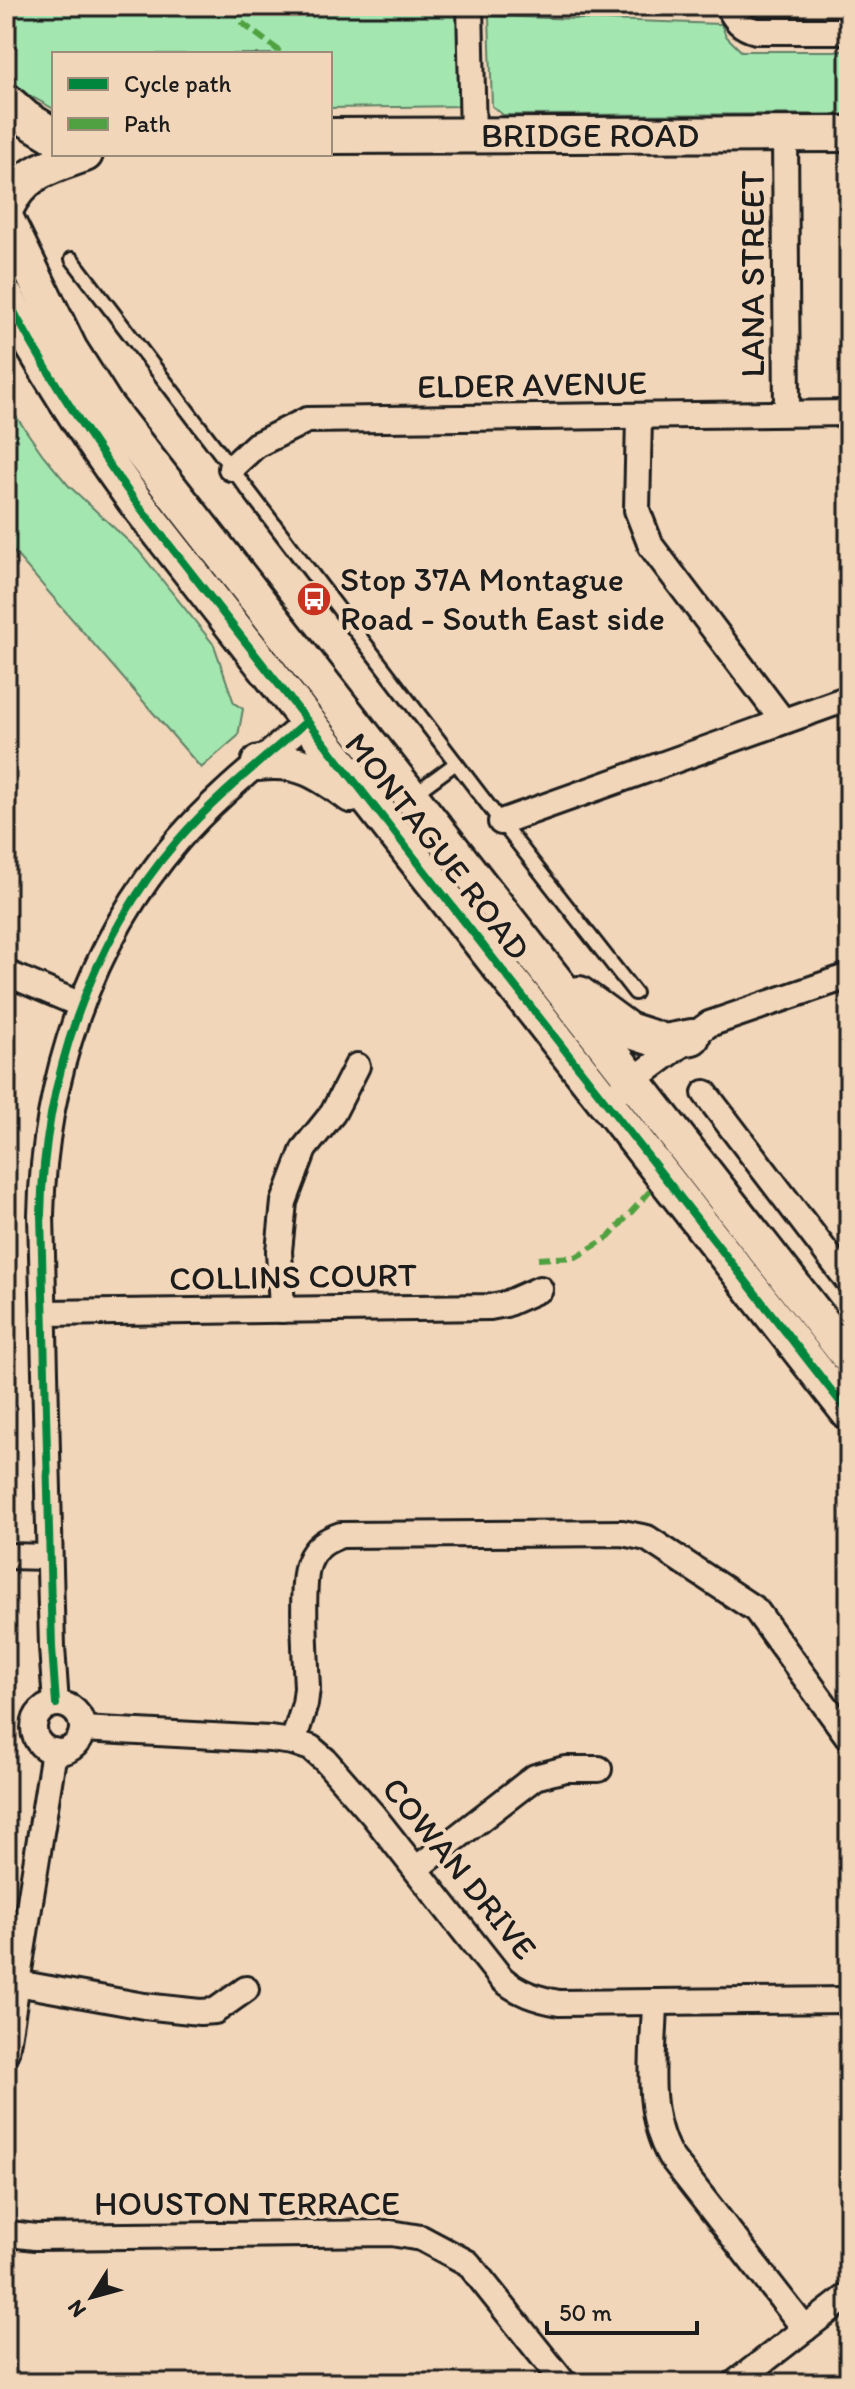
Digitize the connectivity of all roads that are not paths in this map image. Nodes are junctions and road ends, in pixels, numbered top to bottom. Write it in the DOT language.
graph roads {
  1 [pos="470,6"];
  2 [pos="728,6"];
  3 [pos="849,31"];
  4 [pos="6,101"];
  5 [pos="52,134"];
  6 [pos="785,134"];
  7 [pos="849,134"];
  8 [pos="52,135"];
  9 [pos="6,136"];
  10 [pos="332,136"];
  11 [pos="473,136"];
  12 [pos="79,156"];
  13 [pos="6,208"];
  14 [pos="6,219"];
  15 [pos="72,259"];
  16 [pos="11,309"];
  17 [pos="787,413"];
  18 [pos="849,413"];
  19 [pos="639,417"];
  20 [pos="231,468"];
  21 [pos="333,698"];
  22 [pos="849,698"];
  23 [pos="307,721"];
  24 [pos="783,721"];
  25 [pos="259,763"];
  26 [pos="456,763"];
  27 [pos="397,808"];
  28 [pos="501,822"];
  29 [pos="546,970"];
  30 [pos="6,973"];
  31 [pos="849,976"];
  32 [pos="635,993"];
  33 [pos="81,1005"];
  34 [pos="692,1037"];
  35 [pos="357,1066"];
  36 [pos="633,1079"];
  37 [pos="705,1093"];
  38 [pos="605,1101"];
  39 [pos="849,1282"];
  40 [pos="540,1289"];
  41 [pos="282,1310"];
  42 [pos="44,1313"];
  43 [pos="849,1357"];
  44 [pos="845,1399"];
  45 [pos="6,1556"];
  46 [pos="49,1557"];
  47 [pos="56,1704"];
  48 [pos="82,1729"];
  49 [pos="849,1738"];
  50 [pos="293,1742"];
  51 [pos="54,1751"];
  52 [pos="599,1769"];
  53 [pos="416,1869"];
  54 [pos="17,1983"];
  55 [pos="246,1989"];
  56 [pos="849,2000"];
  57 [pos="655,2002"];
  58 [pos="6,2052"];
  59 [pos="7,2236"];
  60 [pos="849,2295"];
  61 [pos="805,2329"];
  62 [pos="564,2383"];
  63 [pos="735,2383"];
  1 -- 11 [label="street"];
  2 -- 3 [label="street"];
  4 -- 5 [label="main road"];
  6 -- 7 [label="main road, BRIDGE ROAD"];
  6 -- 11 [label="main road, BRIDGE ROAD"];
  6 -- 17 [label="street, LANA STREET"];
  8 -- 9 [label="main road"];
  10 -- 11 [label="main road, BRIDGE ROAD"];
  12 -- 13 [label="main road"];
  14 -- 21 [label="main road, MONTAGUE ROAD"];
  15 -- 20 [label="lane"];
  16 -- 23 [label="main road, MONTAGUE ROAD"];
  17 -- 18 [label="street, ELDER AVENUE"];
  17 -- 19 [label="street, ELDER AVENUE"];
  19 -- 20 [label="street, ELDER AVENUE"];
  19 -- 24 [label="street"];
  20 -- 26 [label="lane"];
  21 -- 23 [label="main road"];
  21 -- 27 [label="main road, MONTAGUE ROAD"];
  22 -- 24 [label="street"];
  23 -- 25 [label="street"];
  23 -- 27 [label="main road, MONTAGUE ROAD"];
  24 -- 28 [label="street"];
  25 -- 27 [label="main road"];
  25 -- 33 [label="street"];
  26 -- 27 [label="lane, MONTAGUE ROAD"];
  26 -- 28 [label="lane"];
  27 -- 29 [label="main road, MONTAGUE ROAD"];
  27 -- 38 [label="main road, MONTAGUE ROAD"];
  28 -- 32 [label="lane"];
  29 -- 34 [label="main road"];
  29 -- 36 [label="main road, MONTAGUE ROAD"];
  30 -- 33 [label="street"];
  31 -- 34 [label="street"];
  33 -- 42 [label="street"];
  34 -- 36 [label="street"];
  35 -- 41 [label="street"];
  36 -- 38 [label="street"];
  36 -- 43 [label="main road, MONTAGUE ROAD"];
  37 -- 39 [label="street"];
  38 -- 44 [label="main road, MONTAGUE ROAD"];
  40 -- 41 [label="street, COLLINS COURT"];
  41 -- 42 [label="street, COLLINS COURT"];
  42 -- 46 [label="street"];
  45 -- 46 [label="street"];
  46 -- 47 [label="street"];
  47 -- 48 [label="street"];
  47 -- 51 [label="street"];
  48 -- 50 [label="street, COWAN DRIVE"];
  48 -- 51 [label="street"];
  49 -- 50 [label="street"];
  50 -- 53 [label="street, COWAN DRIVE"];
  51 -- 54 [label="street"];
  52 -- 53 [label="street"];
  53 -- 57 [label="street, COWAN DRIVE"];
  54 -- 55 [label="street"];
  54 -- 58 [label="street"];
  56 -- 57 [label="street, COWAN DRIVE"];
  57 -- 61 [label="street"];
  59 -- 62 [label="street, HOUSTON TERRACE"];
  60 -- 61 [label="street"];
  61 -- 63 [label="street"];
}
